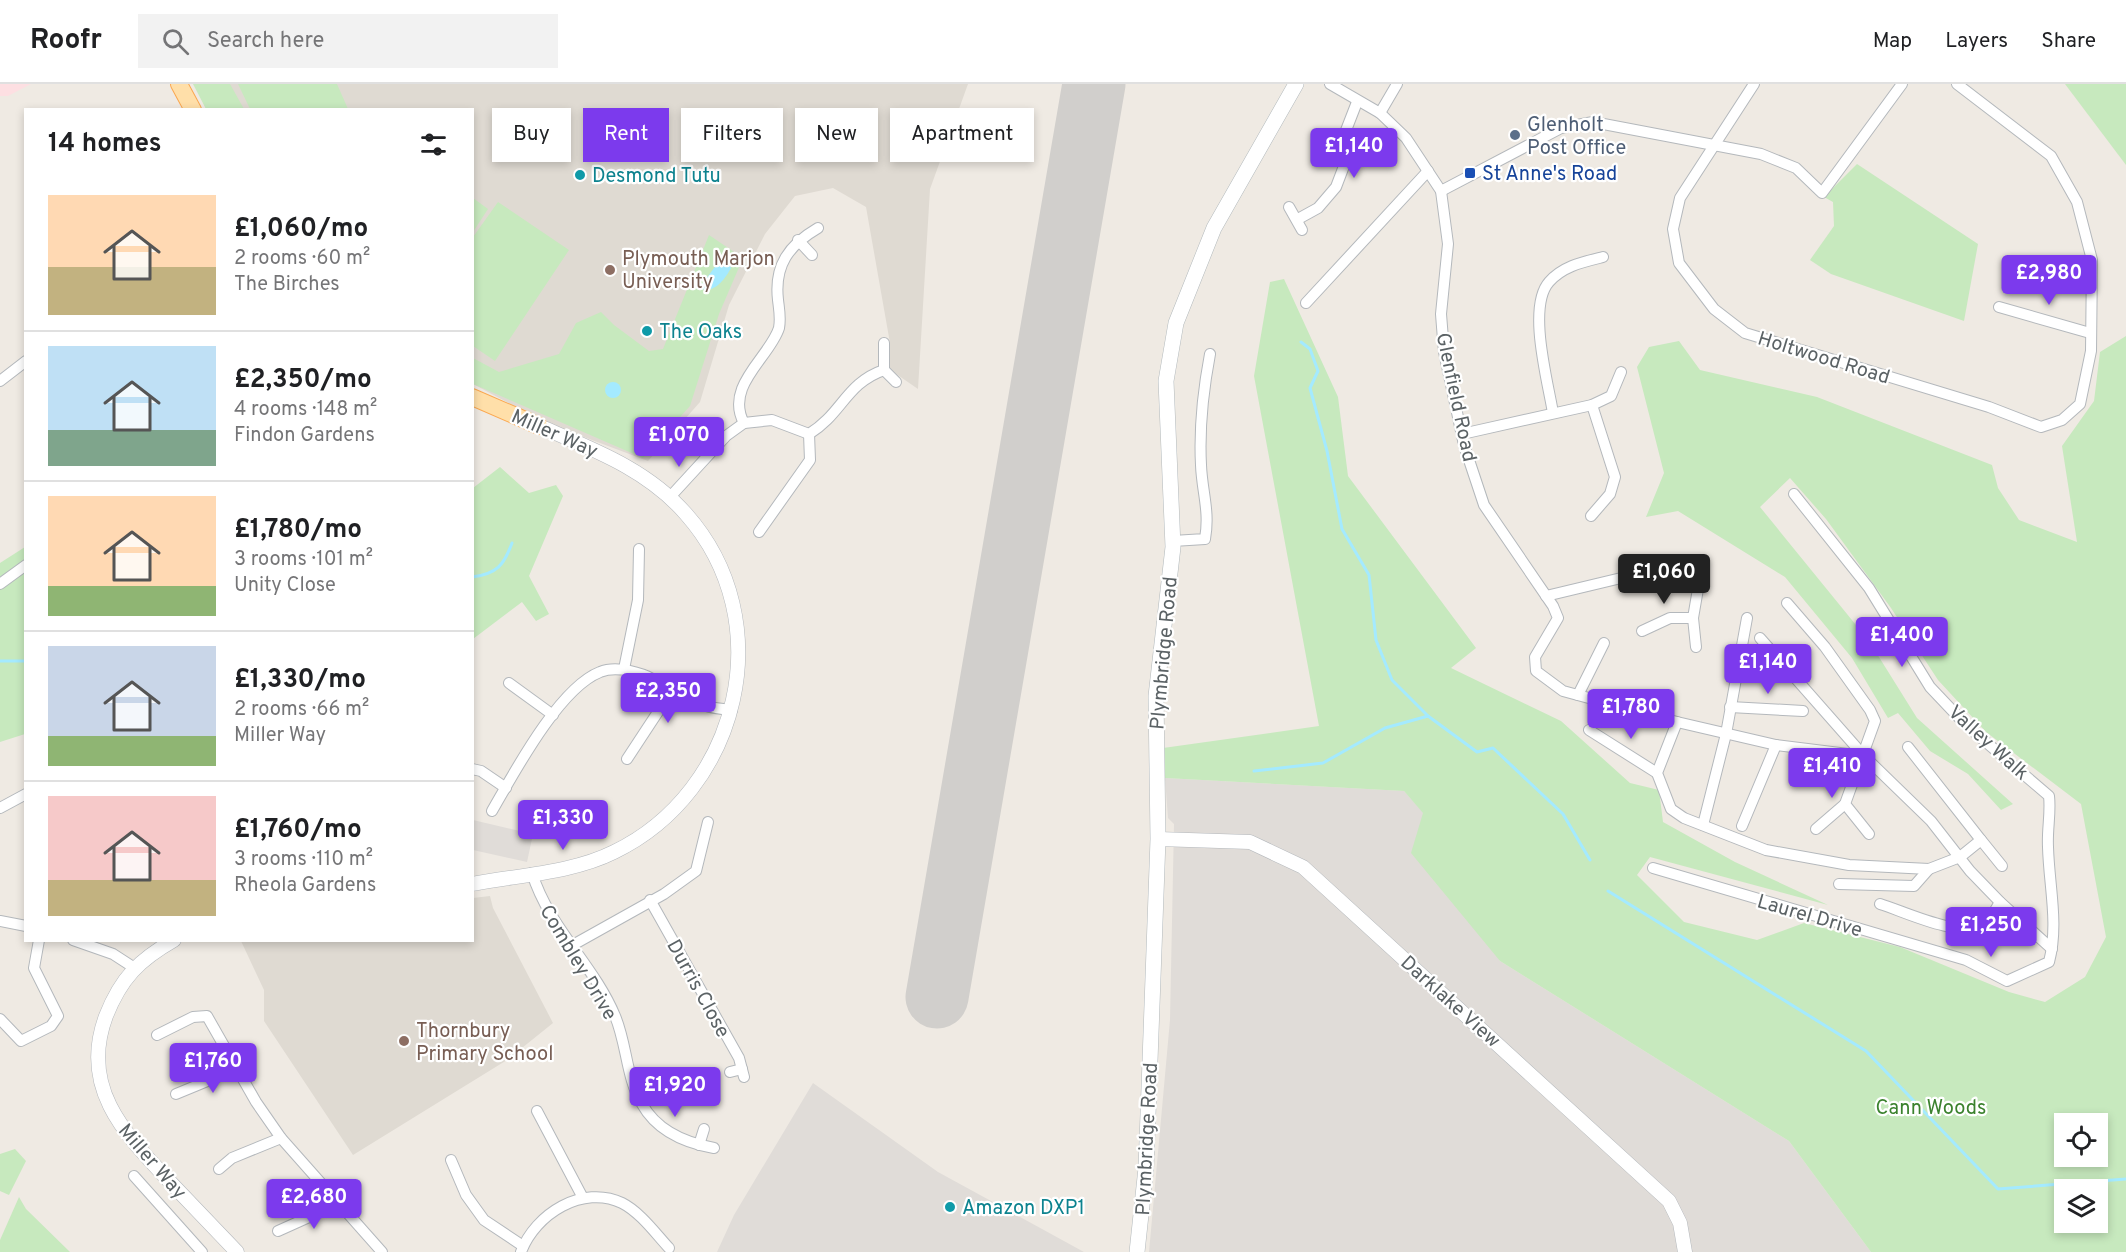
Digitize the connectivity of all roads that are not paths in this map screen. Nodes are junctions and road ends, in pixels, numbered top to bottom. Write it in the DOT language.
graph roads {
  1 [pos="179,84"];
  2 [pos="1296,84"];
  3 [pos="1330,84"];
  4 [pos="1397,84"];
  5 [pos="1754,84"];
  6 [pos="1902,84"];
  7 [pos="1957,84"];
  8 [pos="1357,102"];
  9 [pos="192,108"];
  10 [pos="1380,113"];
  11 [pos="1714,144"];
  12 [pos="1428,171"];
  13 [pos="1441,191"];
  14 [pos="1289,207"];
  15 [pos="1298,219"];
  16 [pos="818,228"];
  17 [pos="1302,230"];
  18 [pos="798,240"];
  19 [pos="812,255"];
  20 [pos="1603,257"];
  21 [pos="1306,303"];
  22 [pos="1999,307"];
  23 [pos="2090,333"];
  24 [pos="884,344"];
  25 [pos="1210,354"];
  26 [pos="24,363"];
  27 [pos="884,370"];
  28 [pos="1621,372"];
  29 [pos="0,381"];
  30 [pos="896,382"];
  31 [pos="474,398"];
  32 [pos="1592,405"];
  33 [pos="1553,413"];
  34 [pos="744,423"];
  35 [pos="539,426"];
  36 [pos="809,434"];
  37 [pos="1462,434"];
  38 [pos="1794,494"];
  39 [pos="670,497"];
  40 [pos="1591,516"];
  41 [pos="759,532"];
  42 [pos="1173,541"];
  43 [pos="639,549"];
  44 [pos="24,566"];
  45 [pos="0,584"];
  46 [pos="1546,596"];
  47 [pos="1787,603"];
  48 [pos="1693,618"];
  49 [pos="1747,618"];
  50 [pos="1642,631"];
  51 [pos="1760,638"];
  52 [pos="1604,643"];
  53 [pos="1696,647"];
  54 [pos="624,669"];
  55 [pos="509,683"];
  56 [pos="671,692"];
  57 [pos="1578,695"];
  58 [pos="1730,707"];
  59 [pos="732,710"];
  60 [pos="1803,711"];
  61 [pos="552,716"];
  62 [pos="1677,722"];
  63 [pos="1589,730"];
  64 [pos="1726,734"];
  65 [pos="1776,745"];
  66 [pos="1908,747"];
  67 [pos="1863,756"];
  68 [pos="627,759"];
  69 [pos="474,769"];
  70 [pos="1657,773"];
  71 [pos="506,788"];
  72 [pos="24,795"];
  73 [pos="1845,804"];
  74 [pos="0,808"];
  75 [pos="492,812"];
  76 [pos="708,822"];
  77 [pos="1702,825"];
  78 [pos="1742,826"];
  79 [pos="1816,829"];
  80 [pos="1869,834"];
  81 [pos="1158,839"];
  82 [pos="1981,840"];
  83 [pos="1960,857"];
  84 [pos="2002,866"];
  85 [pos="1653,868"];
  86 [pos="1929,869"];
  87 [pos="532,873"];
  88 [pos="474,884"];
  89 [pos="1839,884"];
  90 [pos="650,900"];
  91 [pos="2000,902"];
  92 [pos="1880,904"];
  93 [pos="0,921"];
  94 [pos="24,926"];
  95 [pos="39,942"];
  96 [pos="79,942"];
  97 [pos="171,942"];
  98 [pos="571,946"];
  99 [pos="2052,949"];
  100 [pos="133,967"];
  101 [pos="0,1019"];
  102 [pos="158,1035"];
  103 [pos="238,1068"];
  104 [pos="730,1072"];
  105 [pos="176,1094"];
  106 [pos="537,1111"];
  107 [pos="704,1130"];
  108 [pos="281,1138"];
  109 [pos="699,1145"];
  110 [pos="714,1148"];
  111 [pos="451,1160"];
  112 [pos="219,1169"];
  113 [pos="134,1176"];
  114 [pos="583,1198"];
  115 [pos="338,1204"];
  116 [pos="279,1231"];
  117 [pos="671,1248"];
  118 [pos="522,1249"];
  119 [pos="202,1252"];
  120 [pos="237,1252"];
  121 [pos="382,1252"];
  122 [pos="1137,1252"];
  123 [pos="1685,1252"];
  1 -- 9 [label="main road"];
  2 -- 42 [label="main road, Plymbridge Road"];
  3 -- 8 [label="street, Glenfield Road"];
  4 -- 10 [label="street"];
  5 -- 11 [label="street, Holtwood Road"];
  6 -- 11 [label="street"];
  7 -- 23 [label="street"];
  8 -- 10 [label="street, Glenfield Road"];
  8 -- 15 [label="street"];
  10 -- 12 [label="street, Glenfield Road"];
  11 -- 13 [label="street"];
  11 -- 23 [label="street, Holtwood Road"];
  12 -- 13 [label="street, Glenfield Road"];
  12 -- 21 [label="street"];
  13 -- 37 [label="street, Glenfield Road"];
  14 -- 15 [label="street"];
  15 -- 17 [label="street"];
  16 -- 18 [label="street"];
  18 -- 19 [label="street"];
  18 -- 34 [label="street"];
  20 -- 33 [label="street"];
  22 -- 23 [label="street"];
  24 -- 27 [label="street"];
  25 -- 42 [label="street"];
  26 -- 29 [label="street"];
  27 -- 30 [label="street"];
  27 -- 36 [label="street"];
  28 -- 32 [label="street"];
  31 -- 35 [label="main road, Miller Way"];
  32 -- 33 [label="street"];
  32 -- 40 [label="street"];
  33 -- 37 [label="street"];
  34 -- 36 [label="street"];
  34 -- 39 [label="street"];
  35 -- 39 [label="street, Miller Way"];
  36 -- 41 [label="street"];
  37 -- 46 [label="street, Glenfield Road"];
  38 -- 99 [label="street, Valley Walk"];
  39 -- 59 [label="street, Miller Way"];
  42 -- 81 [label="main road, Plymbridge Road"];
  43 -- 54 [label="street"];
  44 -- 45 [label="street"];
  46 -- 48 [label="street"];
  46 -- 57 [label="street, Glenfield Road"];
  47 -- 67 [label="street"];
  48 -- 50 [label="street"];
  48 -- 53 [label="street"];
  49 -- 58 [label="street"];
  51 -- 67 [label="street"];
  52 -- 57 [label="street"];
  54 -- 56 [label="street"];
  54 -- 61 [label="street"];
  55 -- 61 [label="street"];
  56 -- 59 [label="street"];
  56 -- 68 [label="street"];
  57 -- 62 [label="street"];
  58 -- 60 [label="street"];
  58 -- 64 [label="street"];
  59 -- 87 [label="street, Miller Way"];
  61 -- 71 [label="street"];
  62 -- 64 [label="street"];
  62 -- 70 [label="street"];
  63 -- 70 [label="street"];
  64 -- 65 [label="street"];
  64 -- 77 [label="street"];
  65 -- 67 [label="street"];
  65 -- 78 [label="street"];
  66 -- 82 [label="street"];
  67 -- 73 [label="street"];
  67 -- 83 [label="street"];
  69 -- 71 [label="street"];
  70 -- 77 [label="street"];
  71 -- 75 [label="street"];
  72 -- 74 [label="street"];
  73 -- 79 [label="street"];
  73 -- 80 [label="street"];
  76 -- 90 [label="street"];
  77 -- 86 [label="street"];
  81 -- 122 [label="main road, Plymbridge Road"];
  81 -- 123 [label="street, Darklake View"];
  82 -- 83 [label="street"];
  82 -- 84 [label="street"];
  83 -- 86 [label="street"];
  83 -- 91 [label="street"];
  85 -- 99 [label="street, Laurel Drive"];
  86 -- 89 [label="street"];
  87 -- 88 [label="street, Miller Way"];
  87 -- 98 [label="street, Combley Drive"];
  90 -- 98 [label="street"];
  90 -- 104 [label="street, Durris Close"];
  91 -- 92 [label="street"];
  91 -- 99 [label="street"];
  93 -- 94 [label="street"];
  95 -- 101 [label="street"];
  96 -- 100 [label="street"];
  97 -- 100 [label="street, Miller Way"];
  98 -- 109 [label="street, Combley Drive"];
  100 -- 120 [label="street, Miller Way"];
  102 -- 103 [label="street"];
  103 -- 105 [label="street"];
  103 -- 108 [label="street"];
  106 -- 114 [label="street"];
  107 -- 109 [label="street"];
  108 -- 112 [label="street"];
  108 -- 115 [label="street"];
  109 -- 110 [label="street, Combley Drive"];
  111 -- 118 [label="street"];
  113 -- 119 [label="street"];
  114 -- 117 [label="street"];
  114 -- 118 [label="street"];
  115 -- 116 [label="street"];
  115 -- 121 [label="street"];
}
